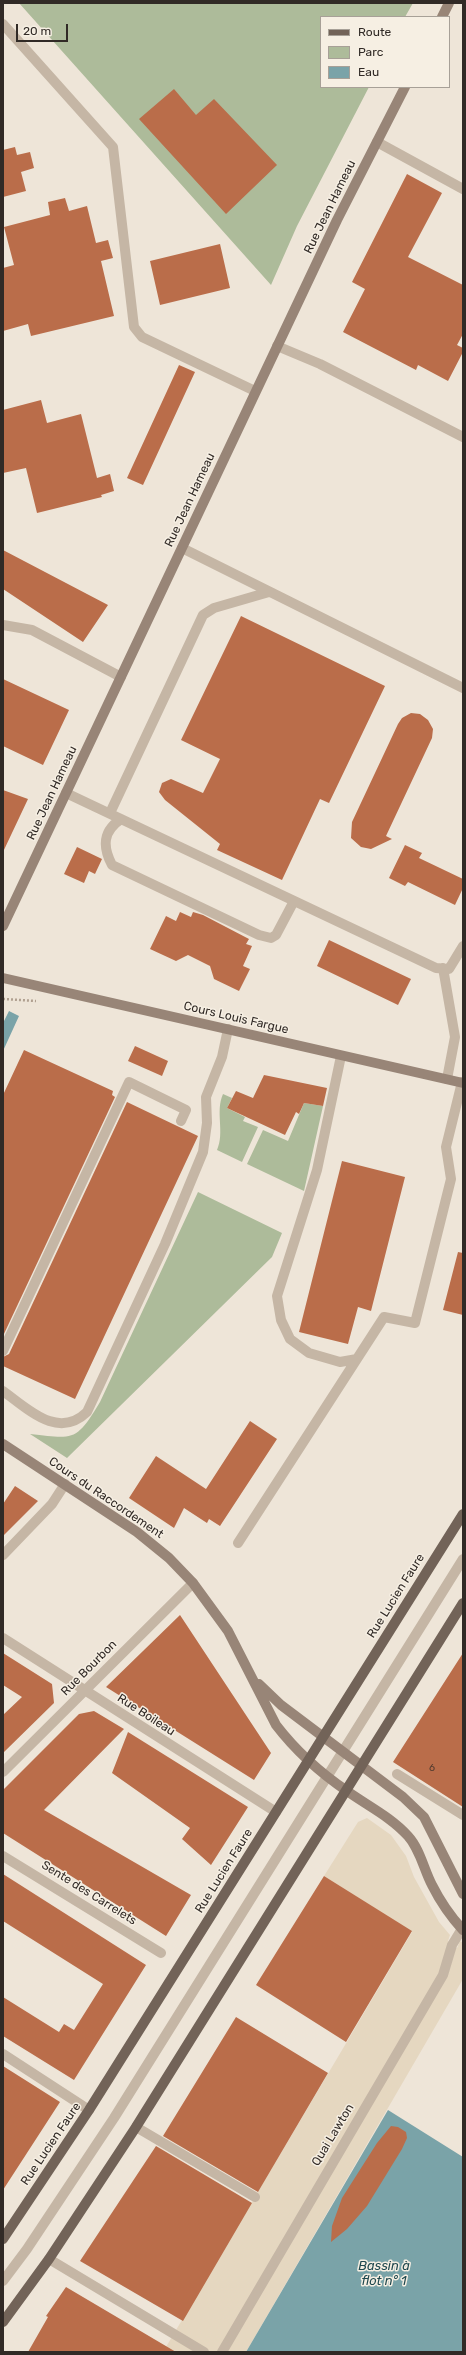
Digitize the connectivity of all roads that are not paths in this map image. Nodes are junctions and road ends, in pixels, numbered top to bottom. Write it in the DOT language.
graph roads {
  1 [pos="449,3"];
  2 [pos="442,16"];
  3 [pos="3,24"];
  4 [pos="405,88"];
  5 [pos="377,142"];
  6 [pos="463,189"];
  7 [pos="277,346"];
  8 [pos="255,391"];
  9 [pos="463,437"];
  10 [pos="182,548"];
  11 [pos="269,592"];
  12 [pos="3,625"];
  13 [pos="121,677"];
  14 [pos="463,688"];
  15 [pos="66,793"];
  16 [pos="110,813"];
  17 [pos="121,819"];
  18 [pos="294,901"];
  19 [pos="3,926"];
  20 [pos="463,946"];
  21 [pos="443,968"];
  22 [pos="3,978"];
  23 [pos="228,1030"];
  24 [pos="341,1056"];
  25 [pos="447,1079"];
  26 [pos="462,1082"];
  27 [pos="182,1121"];
  28 [pos="3,1351"];
  29 [pos="357,1359"];
  30 [pos="3,1392"];
  31 [pos="3,1444"];
  32 [pos="65,1484"];
  33 [pos="463,1514"];
  34 [pos="238,1543"];
  35 [pos="3,1555"];
  36 [pos="463,1559"];
  37 [pos="193,1583"];
  38 [pos="463,1603"];
  39 [pos="3,1638"];
  40 [pos="254,1680"];
  41 [pos="85,1691"];
  42 [pos="324,1736"];
  43 [pos="342,1751"];
  44 [pos="308,1762"];
  45 [pos="361,1766"];
  46 [pos="3,1772"];
  47 [pos="397,1774"];
  48 [pos="326,1776"];
  49 [pos="346,1790"];
  50 [pos="276,1812"];
  51 [pos="463,1815"];
  52 [pos="3,1856"];
  53 [pos="463,1894"];
  54 [pos="463,1929"];
  55 [pos="161,1953"];
  56 [pos="3,2054"];
  57 [pos="89,2110"];
  58 [pos="136,2127"];
  59 [pos="255,2197"];
  60 [pos="4,2236"];
  61 [pos="49,2259"];
  62 [pos="3,2281"];
  63 [pos="3,2322"];
  64 [pos="204,2352"];
  65 [pos="222,2352"];
  1 -- 2 [label="street"];
  3 -- 8 [label="street"];
  4 -- 5 [label="street, Rue Jean Hameau"];
  5 -- 6 [label="street"];
  5 -- 7 [label="street, Rue Jean Hameau"];
  7 -- 8 [label="street, Rue Jean Hameau"];
  7 -- 9 [label="street"];
  8 -- 10 [label="street, Rue Jean Hameau"];
  10 -- 11 [label="street"];
  10 -- 13 [label="street, Rue Jean Hameau"];
  11 -- 14 [label="street"];
  11 -- 16 [label="street"];
  12 -- 13 [label="street"];
  13 -- 15 [label="street, Rue Jean Hameau"];
  15 -- 16 [label="street"];
  15 -- 19 [label="street, Rue Jean Hameau"];
  16 -- 17 [label="street"];
  17 -- 18 [label="street"];
  17 -- 18 [label="street"];
  18 -- 21 [label="street"];
  20 -- 21 [label="street"];
  21 -- 25 [label="street"];
  22 -- 23 [label="street, Cours Louis Fargue"];
  23 -- 24 [label="street, Cours Louis Fargue"];
  23 -- 30 [label="street"];
  24 -- 25 [label="street, Cours Louis Fargue"];
  24 -- 29 [label="street"];
  25 -- 26 [label="street, Cours Louis Fargue"];
  26 -- 29 [label="street"];
  27 -- 28 [label="street"];
  29 -- 34 [label="street"];
  31 -- 32 [label="street, Cours du Raccordement"];
  32 -- 35 [label="street"];
  32 -- 37 [label="street, Cours du Raccordement"];
  33 -- 42 [label="main road, Rue Lucien Faure"];
  36 -- 43 [label="street"];
  37 -- 40 [label="street, Cours du Raccordement"];
  37 -- 41 [label="street, Rue Bourbon"];
  38 -- 45 [label="main road"];
  39 -- 41 [label="street, Rue Boileau"];
  40 -- 42 [label="street, Cours du Raccordement"];
  40 -- 44 [label="street, Cours du Raccordement"];
  41 -- 46 [label="street, Rue Bourbon"];
  41 -- 50 [label="street, Rue Boileau"];
  42 -- 43 [label="street, Cours du Raccordement"];
  42 -- 44 [label="main road, Rue Lucien Faure"];
  43 -- 45 [label="street, Cours du Raccordement"];
  43 -- 48 [label="street"];
  44 -- 48 [label="street, Cours du Raccordement"];
  44 -- 50 [label="main road, Rue Lucien Faure"];
  45 -- 49 [label="main road"];
  45 -- 53 [label="street, Cours du Raccordement"];
  47 -- 51 [label="street"];
  48 -- 49 [label="street, Cours du Raccordement"];
  48 -- 62 [label="street"];
  49 -- 54 [label="street, Cours du Raccordement"];
  49 -- 58 [label="main road"];
  50 -- 57 [label="main road, Rue Lucien Faure"];
  52 -- 55 [label="street, Sente des Carrelets"];
  54 -- 65 [label="street, Quai Lawton"];
  56 -- 57 [label="street"];
  57 -- 60 [label="main road, Rue Lucien Faure"];
  58 -- 59 [label="street"];
  58 -- 61 [label="main road"];
  61 -- 63 [label="main road"];
  61 -- 64 [label="street"];
}
